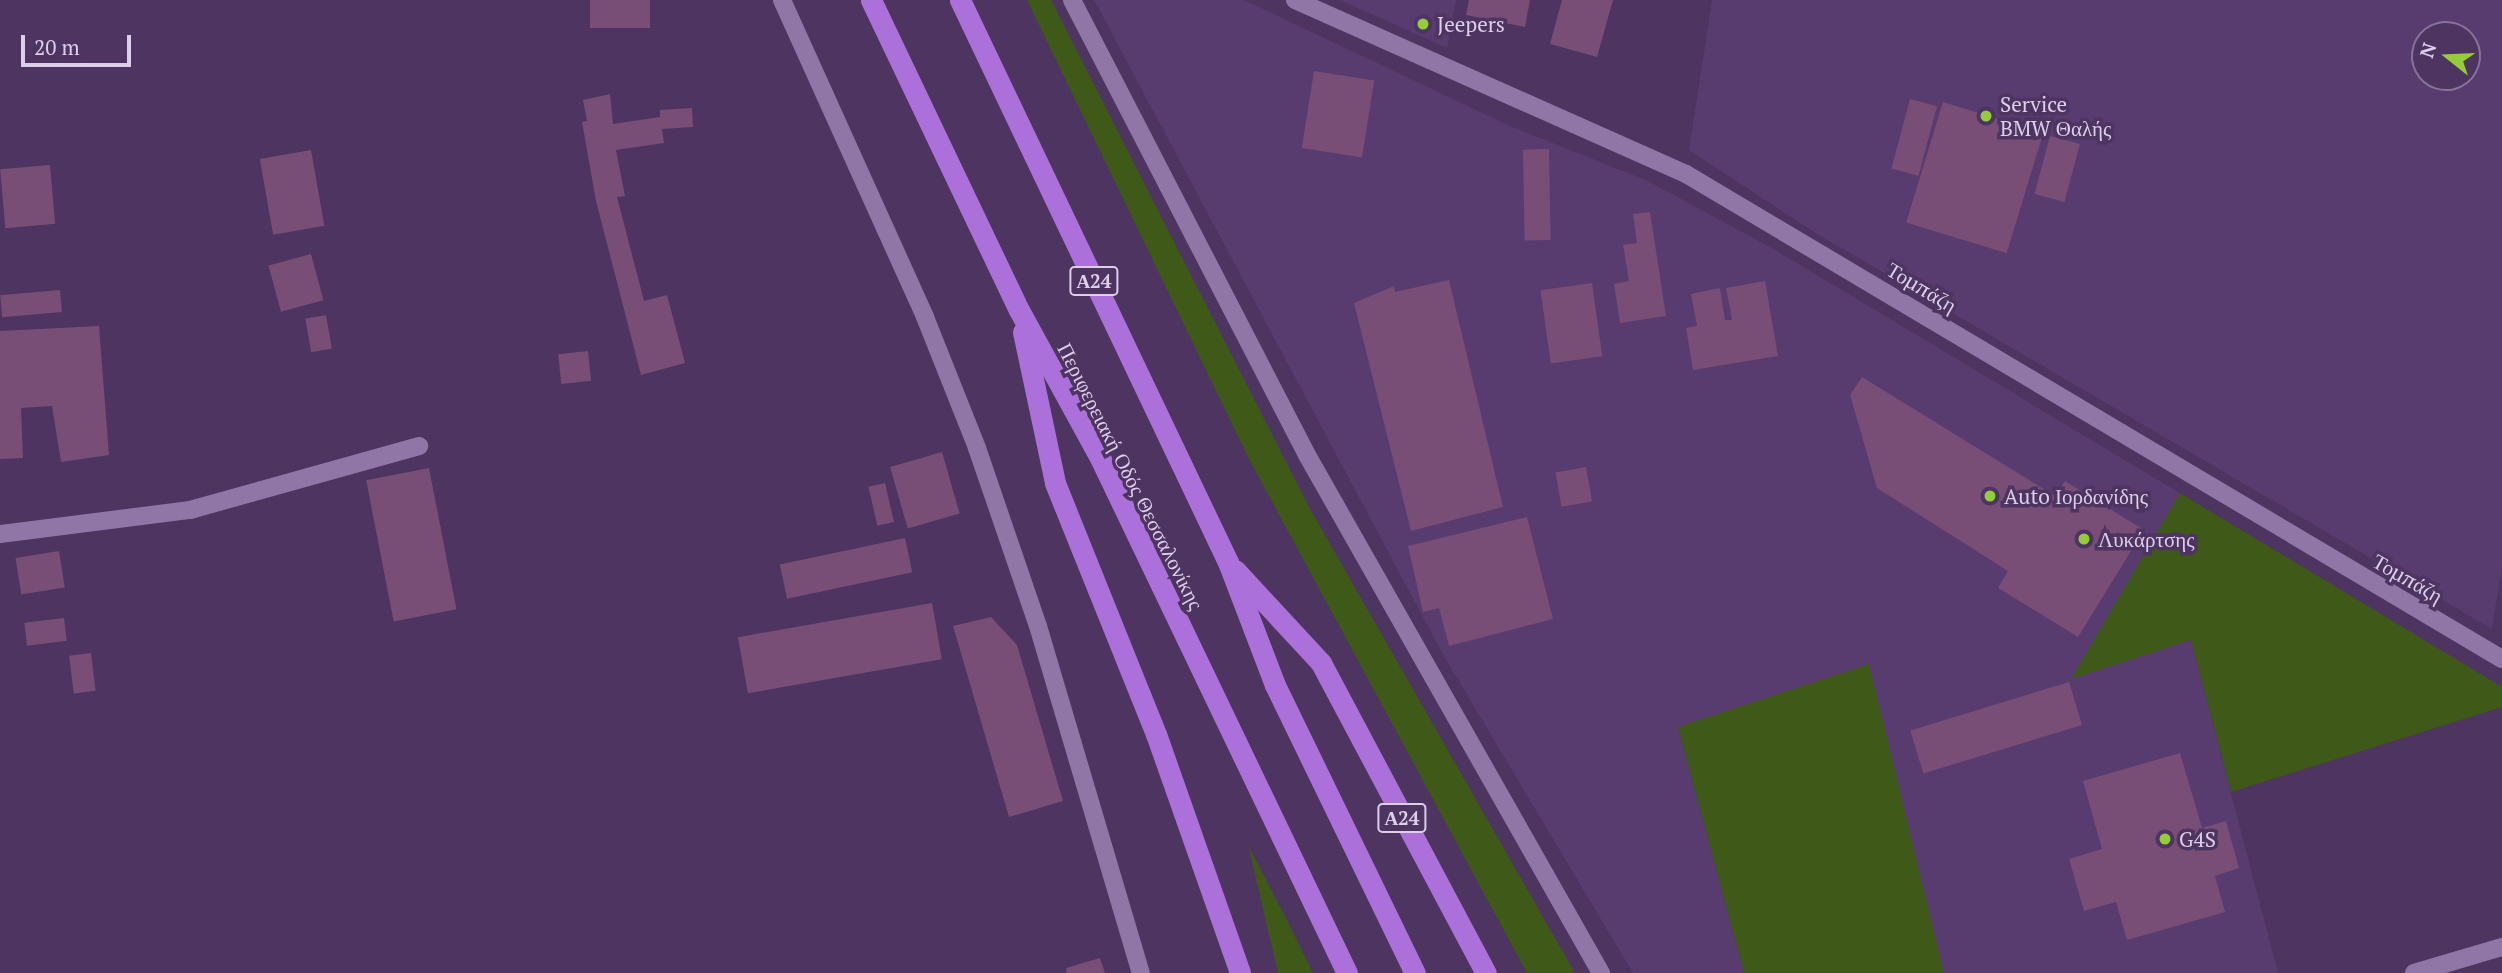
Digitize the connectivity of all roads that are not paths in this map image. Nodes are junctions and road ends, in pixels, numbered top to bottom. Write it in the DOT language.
graph roads {
  1 [pos="782,0"];
  2 [pos="871,0"];
  3 [pos="960,0"];
  4 [pos="1072,0"];
  5 [pos="1295,0"];
  6 [pos="1019,310"];
  7 [pos="419,446"];
  8 [pos="0,534"];
  9 [pos="1228,562"];
  10 [pos="2502,659"];
  11 [pos="2502,947"];
  12 [pos="1141,973"];
  13 [pos="1240,973"];
  14 [pos="1347,973"];
  15 [pos="1416,973"];
  16 [pos="1486,973"];
  17 [pos="1601,973"];
  18 [pos="2414,973"];
  1 -- 12 [label="street"];
  2 -- 6 [label="highway, Περιφερειακή Οδός Θεσσαλονίκης"];
  3 -- 9 [label="highway, Α24"];
  4 -- 17 [label="street"];
  5 -- 10 [label="street, Τομπάζη"];
  6 -- 13 [label="highway"];
  6 -- 14 [label="highway, Περιφερειακή Οδός Θεσσαλονίκης"];
  7 -- 8 [label="street"];
  9 -- 15 [label="highway"];
  9 -- 16 [label="highway, Α24"];
  11 -- 18 [label="street"];
}
